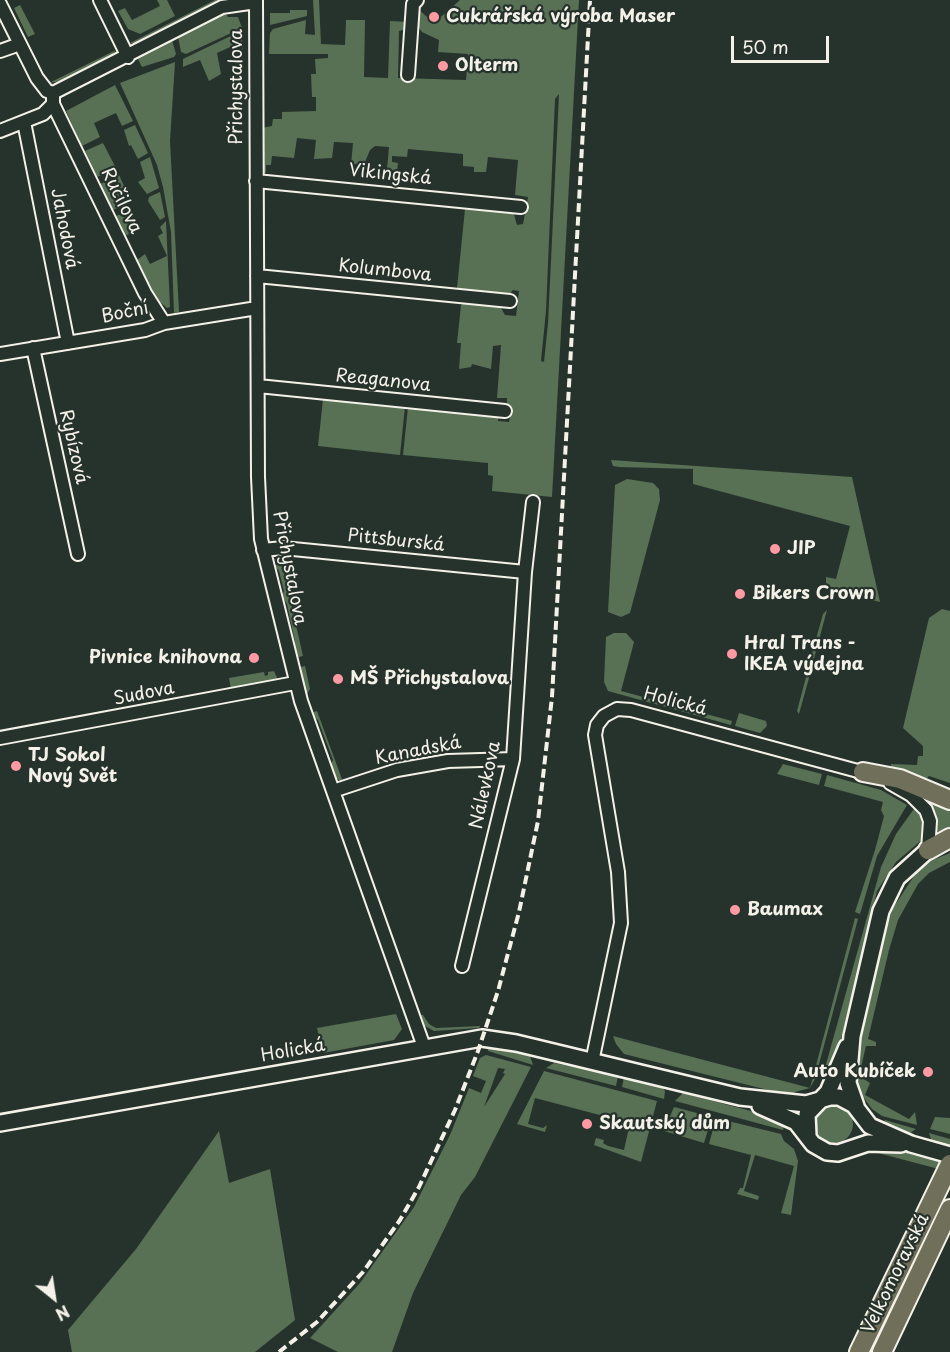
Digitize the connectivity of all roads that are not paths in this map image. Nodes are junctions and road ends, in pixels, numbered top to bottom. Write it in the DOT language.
graph roads {
  1 [pos="100,0"];
  2 [pos="417,0"];
  3 [pos="256,1"];
  4 [pos="0,4"];
  5 [pos="20,44"];
  6 [pos="0,51"];
  7 [pos="128,57"];
  8 [pos="408,75"];
  9 [pos="53,99"];
  10 [pos="24,122"];
  11 [pos="0,131"];
  12 [pos="256,180"];
  13 [pos="521,207"];
  14 [pos="257,276"];
  15 [pos="510,301"];
  16 [pos="257,308"];
  17 [pos="164,323"];
  18 [pos="68,343"];
  19 [pos="33,348"];
  20 [pos="0,354"];
  21 [pos="258,386"];
  22 [pos="505,411"];
  23 [pos="533,502"];
  24 [pos="263,550"];
  25 [pos="78,554"];
  26 [pos="525,572"];
  27 [pos="295,683"];
  28 [pos="0,738"];
  29 [pos="513,759"];
  30 [pos="863,772"];
  31 [pos="333,792"];
  32 [pos="950,800"];
  33 [pos="950,838"];
  34 [pos="950,843"];
  35 [pos="928,849"];
  36 [pos="462,966"];
  37 [pos="852,1036"];
  38 [pos="424,1047"];
  39 [pos="592,1062"];
  40 [pos="729,1095"];
  41 [pos="820,1100"];
  42 [pos="859,1111"];
  43 [pos="0,1123"];
  44 [pos="810,1139"];
  45 [pos="918,1146"];
  46 [pos="848,1149"];
  47 [pos="950,1155"];
  48 [pos="950,1164"];
  49 [pos="950,1209"];
  50 [pos="859,1352"];
  51 [pos="882,1352"];
  1 -- 7 [label="street"];
  2 -- 8 [label="street"];
  3 -- 7 [label="street"];
  3 -- 12 [label="street, Přichystalova"];
  4 -- 5 [label="street, Ručilova"];
  5 -- 6 [label="street"];
  5 -- 9 [label="street, Ručilova"];
  7 -- 9 [label="street"];
  9 -- 10 [label="street"];
  9 -- 17 [label="street, Ručilova"];
  10 -- 11 [label="street"];
  10 -- 18 [label="street, Jahodová"];
  12 -- 13 [label="street, Vikingská"];
  12 -- 14 [label="street, Přichystalova"];
  14 -- 15 [label="street, Kolumbova"];
  14 -- 16 [label="street, Přichystalova"];
  16 -- 17 [label="street, Boční"];
  16 -- 21 [label="street, Přichystalova"];
  17 -- 18 [label="street, Boční"];
  18 -- 19 [label="street, Boční"];
  19 -- 20 [label="street, Boční"];
  19 -- 25 [label="street, Rybízová"];
  21 -- 22 [label="street, Reaganova"];
  21 -- 24 [label="street, Přichystalova"];
  23 -- 26 [label="street, Nálevkova"];
  24 -- 26 [label="street, Pittsburská"];
  24 -- 27 [label="street, Přichystalova"];
  26 -- 29 [label="street, Nálevkova"];
  27 -- 28 [label="street, Sudova"];
  27 -- 31 [label="street, Přichystalova"];
  29 -- 31 [label="street, Kanadská"];
  29 -- 36 [label="street, Nálevkova"];
  30 -- 32 [label="main road"];
  30 -- 35 [label="street, Holická"];
  30 -- 39 [label="street, Holická"];
  31 -- 38 [label="street, Přichystalova"];
  33 -- 35 [label="main road"];
  34 -- 35 [label="main road"];
  35 -- 37 [label="street"];
  37 -- 41 [label="street"];
  37 -- 42 [label="street"];
  38 -- 39 [label="street, Holická"];
  38 -- 43 [label="street, Holická"];
  39 -- 40 [label="street, Holická"];
  40 -- 41 [label="street, Holická"];
  40 -- 44 [label="street, Holická"];
  41 -- 42 [label="street, Holická"];
  41 -- 44 [label="street"];
  42 -- 45 [label="street, Holická"];
  42 -- 46 [label="street"];
  44 -- 46 [label="street, Holická"];
  45 -- 46 [label="street, Holická"];
  45 -- 47 [label="street, Holická"];
  48 -- 50 [label="main road, Velkomoravská"];
  49 -- 51 [label="main road, Velkomoravská"];
}
